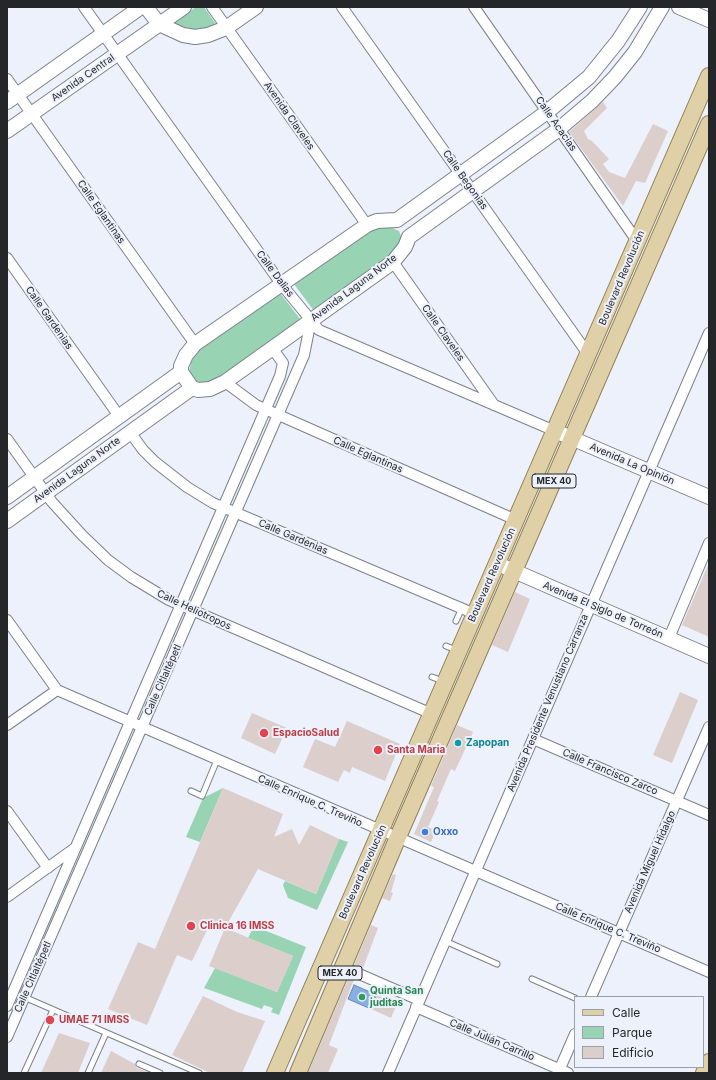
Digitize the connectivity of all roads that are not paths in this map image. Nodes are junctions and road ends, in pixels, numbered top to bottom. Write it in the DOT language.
graph roads {
  1 [pos="84,7"];
  2 [pos="141,7"];
  3 [pos="146,7"];
  4 [pos="184,7"];
  5 [pos="212,7"];
  6 [pos="256,7"];
  7 [pos="342,7"];
  8 [pos="474,7"];
  9 [pos="640,7"];
  10 [pos="662,7"];
  11 [pos="679,7"];
  12 [pos="709,20"];
  13 [pos="159,24"];
  14 [pos="226,28"];
  15 [pos="103,34"];
  16 [pos="117,54"];
  17 [pos="709,76"];
  18 [pos="7,79"];
  19 [pos="12,98"];
  20 [pos="547,112"];
  21 [pos="32,114"];
  22 [pos="709,124"];
  23 [pos="559,129"];
  24 [pos="7,131"];
  25 [pos="461,174"];
  26 [pos="473,191"];
  27 [pos="397,220"];
  28 [pos="367,226"];
  29 [pos="409,237"];
  30 [pos="637,241"];
  31 [pos="7,258"];
  32 [pos="393,262"];
  33 [pos="282,285"];
  34 [pos="311,320"];
  35 [pos="709,333"];
  36 [pos="196,344"];
  37 [pos="272,348"];
  38 [pos="588,354"];
  39 [pos="181,372"];
  40 [pos="225,382"];
  41 [pos="192,388"];
  42 [pos="494,405"];
  43 [pos="266,409"];
  44 [pos="278,415"];
  45 [pos="119,416"];
  46 [pos="555,431"];
  47 [pos="130,432"];
  48 [pos="572,438"];
  49 [pos="7,439"];
  50 [pos="649,471"];
  51 [pos="34,477"];
  52 [pos="46,493"];
  53 [pos="7,497"];
  54 [pos="709,497"];
  55 [pos="223,508"];
  56 [pos="235,513"];
  57 [pos="7,520"];
  58 [pos="516,520"];
  59 [pos="709,543"];
  60 [pos="498,564"];
  61 [pos="514,571"];
  62 [pos="591,604"];
  63 [pos="181,606"];
  64 [pos="193,611"];
  65 [pos="469,611"];
  66 [pos="7,620"];
  67 [pos="456,621"];
  68 [pos="669,638"];
  69 [pos="709,656"];
  70 [pos="57,690"];
  71 [pos="424,709"];
  72 [pos="130,722"];
  73 [pos="7,725"];
  74 [pos="142,727"];
  75 [pos="709,727"];
  76 [pos="533,739"];
  77 [pos="217,760"];
  78 [pos="191,791"];
  79 [pos="677,801"];
  80 [pos="7,811"];
  81 [pos="709,815"];
  82 [pos="380,831"];
  83 [pos="398,837"];
  84 [pos="76,848"];
  85 [pos="48,868"];
  86 [pos="475,871"];
  87 [pos="7,897"];
  88 [pos="619,933"];
  89 [pos="445,941"];
  90 [pos="497,964"];
  91 [pos="343,967"];
  92 [pos="709,972"];
  93 [pos="532,979"];
  94 [pos="32,980"];
  95 [pos="10,996"];
  96 [pos="591,996"];
  97 [pos="24,998"];
  98 [pos="574,998"];
  99 [pos="418,1004"];
  100 [pos="7,1006"];
  101 [pos="53,1010"];
  102 [pos="106,1033"];
  103 [pos="7,1037"];
  104 [pos="574,1037"];
  105 [pos="709,1062"];
  106 [pos="139,1064"];
  107 [pos="562,1072"];
  108 [pos="24,1073"];
  109 [pos="88,1073"];
  110 [pos="160,1073"];
  111 [pos="199,1073"];
  112 [pos="275,1073"];
  113 [pos="298,1073"];
  114 [pos="388,1073"];
  115 [pos="704,1073"];
  1 -- 15 [label="street, Calle Dalias"];
  2 -- 15 [label="street"];
  3 -- 13 [label="street"];
  4 -- 13 [label="street, Avenida Central"];
  5 -- 14 [label="street, Avenida Claveles"];
  6 -- 14 [label="street"];
  7 -- 25 [label="street, Calle Begonias"];
  8 -- 20 [label="street, Calle Acacias"];
  9 -- 20 [label="street"];
  10 -- 23 [label="street, Avenida Laguna Norte"];
  11 -- 12 [label="street"];
  13 -- 14 [label="street"];
  13 -- 16 [label="street, Avenida Central"];
  14 -- 28 [label="street, Avenida Claveles"];
  15 -- 16 [label="street, Calle Dalias"];
  15 -- 19 [label="street"];
  16 -- 21 [label="street, Avenida Central"];
  16 -- 33 [label="street, Calle Dalias"];
  17 -- 30 [label="main road, Boulevard Revolución / MEX 40"];
  18 -- 19 [label="street, Calle Eglantinas"];
  19 -- 21 [label="street, Calle Eglantinas"];
  20 -- 23 [label="street, Calle Acacias"];
  20 -- 25 [label="street"];
  21 -- 24 [label="street, Avenida Central"];
  21 -- 36 [label="street, Calle Eglantinas"];
  22 -- 48 [label="main road, MEX 40"];
  23 -- 26 [label="street, Avenida Laguna Norte"];
  23 -- 30 [label="street, Calle Acacias"];
  25 -- 26 [label="street, Calle Begonias"];
  25 -- 27 [label="street"];
  26 -- 29 [label="street, Avenida Laguna Norte"];
  26 -- 38 [label="street, Calle Begonias"];
  27 -- 28 [label="street"];
  27 -- 29 [label="street"];
  28 -- 33 [label="street"];
  29 -- 32 [label="street, Avenida Laguna Norte"];
  30 -- 38 [label="main road, Boulevard Revolución / MEX 40"];
  31 -- 45 [label="street, Calle Gardenias"];
  32 -- 34 [label="street, Avenida Laguna Norte"];
  32 -- 42 [label="street, Calle Claveles"];
  33 -- 34 [label="street, Calle Dalias"];
  33 -- 36 [label="street"];
  34 -- 37 [label="street, Avenida Laguna Norte"];
  34 -- 42 [label="street, Calle Dalias"];
  34 -- 44 [label="street, Calle Citlaltépetl"];
  35 -- 50 [label="street, Avenida Presidente Venustiano Carranza"];
  36 -- 39 [label="street"];
  37 -- 40 [label="street, Avenida Laguna Norte"];
  37 -- 43 [label="street, Calle Citlaltépetl"];
  38 -- 46 [label="main road, Boulevard Revolución / MEX 40"];
  39 -- 41 [label="street"];
  39 -- 45 [label="street, Avenida Laguna Norte"];
  40 -- 41 [label="street, Avenida Laguna Norte"];
  40 -- 43 [label="street, Calle Eglantinas"];
  41 -- 47 [label="street, Avenida Laguna Norte"];
  42 -- 46 [label="street, Calle Dalias"];
  43 -- 44 [label="street, Calle Eglantinas"];
  43 -- 55 [label="street, Calle Citlaltépetl"];
  44 -- 56 [label="street, Calle Citlaltépetl"];
  44 -- 58 [label="street, Calle Eglantinas"];
  45 -- 51 [label="street, Avenida Laguna Norte"];
  46 -- 48 [label="street, Avenida La Opinión"];
  46 -- 58 [label="main road, Boulevard Revolución / MEX 40"];
  47 -- 52 [label="street, Avenida Laguna Norte"];
  47 -- 55 [label="street, Calle Gardenias"];
  48 -- 50 [label="street, Avenida La Opinión"];
  48 -- 61 [label="main road, MEX 40"];
  49 -- 51 [label="street, Calle Heliotropos"];
  50 -- 54 [label="street, Avenida La Opinión"];
  50 -- 62 [label="street, Avenida Presidente Venustiano Carranza"];
  51 -- 52 [label="street, Calle Heliotropos"];
  51 -- 53 [label="street, Avenida Laguna Norte"];
  52 -- 57 [label="street, Avenida Laguna Norte"];
  52 -- 63 [label="street, Calle Heliotropos"];
  55 -- 56 [label="street, Calle Gardenias"];
  55 -- 63 [label="street, Calle Citlaltépetl"];
  56 -- 64 [label="street, Calle Citlaltépetl"];
  56 -- 65 [label="street, Calle Gardenias"];
  58 -- 60 [label="main road, Boulevard Revolución / MEX 40"];
  59 -- 68 [label="street"];
  60 -- 61 [label="street, Avenida El Siglo de Torreón"];
  60 -- 65 [label="main road, Boulevard Revolución / MEX 40"];
  61 -- 62 [label="street, Avenida El Siglo de Torreón"];
  61 -- 83 [label="main road, MEX 40"];
  62 -- 68 [label="street, Avenida El Siglo de Torreón"];
  62 -- 76 [label="street, Avenida Presidente Venustiano Carranza"];
  63 -- 64 [label="street, Calle Heliotropos"];
  63 -- 72 [label="street, Calle Citlaltépetl"];
  64 -- 71 [label="street, Calle Heliotropos"];
  64 -- 74 [label="street, Calle Citlaltépetl"];
  65 -- 67 [label="lane"];
  65 -- 71 [label="main road, Boulevard Revolución / MEX 40"];
  66 -- 70 [label="street"];
  68 -- 69 [label="street, Avenida El Siglo de Torreón"];
  70 -- 72 [label="street, Calle Enrique C. Treviño"];
  70 -- 73 [label="street"];
  71 -- 82 [label="main road, Boulevard Revolución / MEX 40"];
  72 -- 74 [label="street, Calle Enrique C. Treviño"];
  72 -- 84 [label="street, Calle Citlaltépetl"];
  74 -- 77 [label="street, Calle Enrique C. Treviño"];
  74 -- 94 [label="street, Calle Citlaltépetl"];
  75 -- 79 [label="street, Avenida Miguel Hidalgo"];
  76 -- 79 [label="street, Calle Francisco Zarco"];
  76 -- 86 [label="street, Avenida Presidente Venustiano Carranza"];
  77 -- 78 [label="lane"];
  77 -- 82 [label="street, Calle Enrique C. Treviño"];
  79 -- 81 [label="street, Calle Francisco Zarco"];
  79 -- 88 [label="street, Avenida Miguel Hidalgo"];
  80 -- 85 [label="street"];
  82 -- 83 [label="street, Calle Enrique C. Treviño"];
  82 -- 112 [label="main road, Boulevard Revolución / MEX 40"];
  83 -- 86 [label="street, Calle Enrique C. Treviño"];
  83 -- 91 [label="main road, MEX 40"];
  84 -- 85 [label="street"];
  84 -- 95 [label="street, Calle Citlaltépetl"];
  85 -- 87 [label="street"];
  86 -- 88 [label="street, Calle Enrique C. Treviño"];
  86 -- 89 [label="street, Avenida Presidente Venustiano Carranza"];
  88 -- 92 [label="street, Calle Enrique C. Treviño"];
  88 -- 96 [label="street, Avenida Miguel Hidalgo"];
  89 -- 90 [label="lane"];
  89 -- 99 [label="street, Avenida Presidente Venustiano Carranza"];
  91 -- 99 [label="street, Calle Julián Carrillo"];
  91 -- 113 [label="main road, MEX 40"];
  93 -- 98 [label="lane"];
  94 -- 95 [label="street"];
  94 -- 97 [label="street, Calle Citlaltépetl"];
  95 -- 100 [label="street, Calle Citlaltépetl"];
  97 -- 101 [label="lane"];
  97 -- 103 [label="street, Calle Citlaltépetl"];
  99 -- 107 [label="street, Calle Julián Carrillo"];
  99 -- 114 [label="street, Avenida Presidente Venustiano Carranza"];
  101 -- 102 [label="lane"];
  101 -- 108 [label="lane"];
  102 -- 109 [label="lane"];
  102 -- 111 [label="lane"];
  104 -- 107 [label="street"];
  105 -- 115 [label="main road"];
  106 -- 110 [label="lane"];
}
